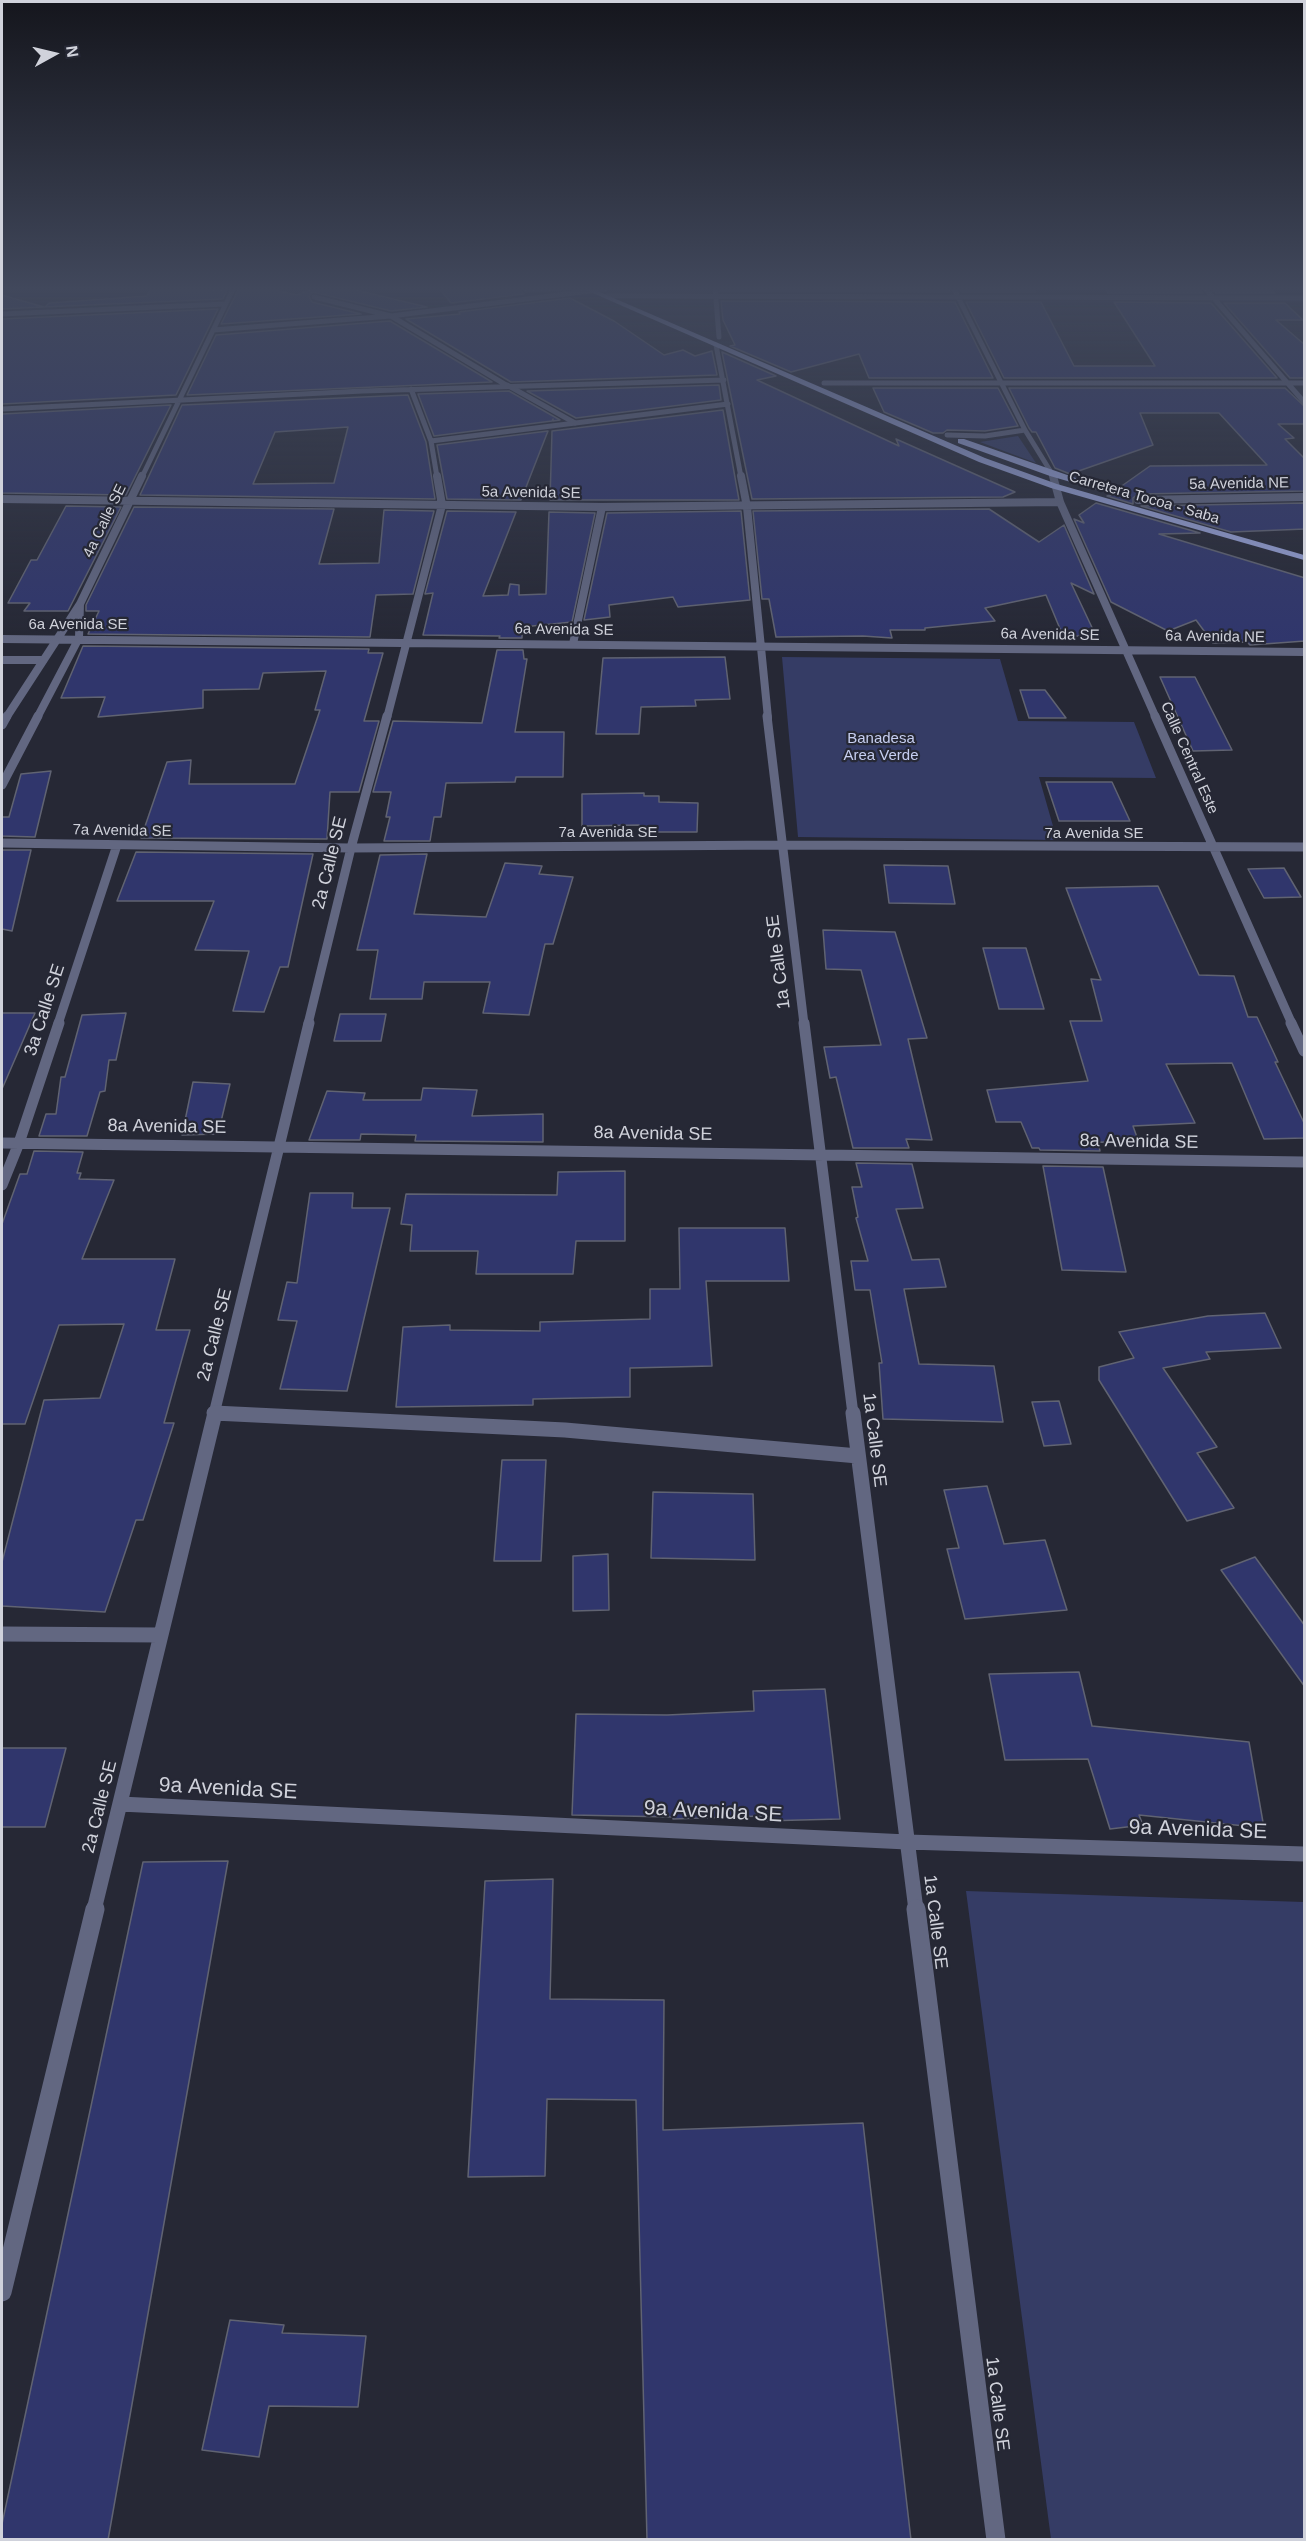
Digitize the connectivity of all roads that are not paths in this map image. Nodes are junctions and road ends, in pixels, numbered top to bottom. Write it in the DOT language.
graph roads {
  1 [pos="58,406"];
  2 [pos="177,406"];
  3 [pos="417,406"];
  4 [pos="544,406"];
  5 [pos="715,406"];
  6 [pos="728,406"];
  7 [pos="857,406"];
  8 [pos="876,406"];
  9 [pos="1013,406"];
  10 [pos="2,409"];
  11 [pos="575,423"];
  12 [pos="1025,430"];
  13 [pos="947,435"];
  14 [pos="431,441"];
  15 [pos="1053,474"];
  16 [pos="1054,486"];
  17 [pos="1117,493"];
  18 [pos="1127,497"];
  19 [pos="1305,497"];
  20 [pos="2,500"];
  21 [pos="1138,500"];
  22 [pos="129,502"];
  23 [pos="1060,502"];
  24 [pos="442,505"];
  25 [pos="602,507"];
  26 [pos="747,507"];
  27 [pos="1171,510"];
  28 [pos="1227,526"];
  29 [pos="1305,549"];
  30 [pos="1305,558"];
  31 [pos="80,604"];
  32 [pos="56,638"];
  33 [pos="79,638"];
  34 [pos="2,639"];
  35 [pos="408,641"];
  36 [pos="573,644"];
  37 [pos="759,646"];
  38 [pos="1126,650"];
  39 [pos="1305,652"];
  40 [pos="2,660"];
  41 [pos="42,660"];
  42 [pos="2,725"];
  43 [pos="2,785"];
  44 [pos="2,843"];
  45 [pos="117,845"];
  46 [pos="783,845"];
  47 [pos="1305,847"];
  48 [pos="351,848"];
  49 [pos="1214,848"];
  50 [pos="1305,1052"];
  51 [pos="2,1143"];
  52 [pos="19,1143"];
  53 [pos="279,1147"];
  54 [pos="820,1155"];
  55 [pos="1305,1162"];
  56 [pos="2,1185"];
  57 [pos="214,1413"];
  58 [pos="858,1456"];
  59 [pos="2,1634"];
  60 [pos="161,1635"];
  61 [pos="120,1804"];
  62 [pos="907,1842"];
  63 [pos="1305,1854"];
  64 [pos="2,2292"];
  65 [pos="996,2540"];
  1 -- 10 [label="street"];
  2 -- 22 [label="street, 4a Calle SE"];
  3 -- 14 [label="street, 2a Calle SE"];
  4 -- 11 [label="street"];
  5 -- 11 [label="street"];
  6 -- 26 [label="street, 1a Calle SE"];
  7 -- 16 [label="main road, Carretera Tocoa - Saba"];
  8 -- 13 [label="main road, Carretera Tocoa - Saba"];
  9 -- 12 [label="street"];
  11 -- 14 [label="street"];
  12 -- 13 [label="street"];
  12 -- 15 [label="street"];
  13 -- 15 [label="main road, Carretera Tocoa - Saba"];
  14 -- 24 [label="street, 2a Calle SE"];
  15 -- 16 [label="street, Calle Central Este"];
  15 -- 17 [label="main road, Carretera Tocoa - Saba"];
  16 -- 23 [label="street, Calle Central Este"];
  16 -- 30 [label="main road, Carretera Tocoa - Saba"];
  18 -- 21 [label="main road, Carretera Tocoa - Saba"];
  19 -- 21 [label="street, 5a Avenida NE"];
  20 -- 22 [label="street, 5a Avenida SE"];
  21 -- 27 [label="main road, Carretera Tocoa - Saba"];
  22 -- 24 [label="street, 5a Avenida SE"];
  22 -- 31 [label="street, 4a Calle SE"];
  23 -- 26 [label="street, 5a Avenida SE"];
  23 -- 38 [label="street, Calle Central Este"];
  24 -- 25 [label="street, 5a Avenida SE"];
  24 -- 35 [label="street, 2a Calle SE"];
  25 -- 26 [label="street, 5a Avenida SE"];
  25 -- 36 [label="street"];
  26 -- 37 [label="street, 1a Calle SE"];
  28 -- 29 [label="main road, Carretera Tocoa - Saba"];
  31 -- 32 [label="street, 4a Calle SE"];
  31 -- 33 [label="street, 4a Calle SE"];
  32 -- 33 [label="street, 6a Avenida SE"];
  32 -- 34 [label="street, 6a Avenida SE"];
  32 -- 41 [label="street, 4a Calle SE"];
  33 -- 35 [label="street, 6a Avenida SE"];
  33 -- 43 [label="street, 4a Calle SE"];
  35 -- 36 [label="street, 6a Avenida SE"];
  35 -- 48 [label="street, 2a Calle SE"];
  36 -- 37 [label="street, 6a Avenida SE"];
  37 -- 38 [label="street, 6a Avenida SE"];
  37 -- 46 [label="street, 1a Calle SE"];
  38 -- 39 [label="street, 6a Avenida NE"];
  38 -- 49 [label="street, Calle Central Este"];
  40 -- 41 [label="street"];
  41 -- 42 [label="street, 4a Calle SE"];
  44 -- 45 [label="street, 7a Avenida SE"];
  45 -- 48 [label="street, 7a Avenida SE"];
  45 -- 52 [label="street, 3a Calle SE"];
  46 -- 48 [label="street, 7a Avenida SE"];
  46 -- 49 [label="street, 7a Avenida SE"];
  46 -- 54 [label="street, 1a Calle SE"];
  47 -- 49 [label="street, 7a Avenida SE"];
  48 -- 53 [label="street, 2a Calle SE"];
  49 -- 50 [label="street, Calle Central Este"];
  51 -- 52 [label="street, 8a Avenida SE"];
  52 -- 53 [label="street, 8a Avenida SE"];
  52 -- 56 [label="street, 3a Calle SE"];
  53 -- 54 [label="street, 8a Avenida SE"];
  53 -- 57 [label="street, 2a Calle SE"];
  54 -- 55 [label="street, 8a Avenida SE"];
  54 -- 58 [label="street, 1a Calle SE"];
  57 -- 58 [label="street"];
  57 -- 60 [label="street, 2a Calle SE"];
  58 -- 62 [label="street, 1a Calle SE"];
  59 -- 60 [label="street"];
  60 -- 61 [label="street, 2a Calle SE"];
  61 -- 62 [label="street, 9a Avenida SE"];
  61 -- 64 [label="street, 2a Calle SE"];
  62 -- 63 [label="street, 9a Avenida SE"];
  62 -- 65 [label="street, 1a Calle SE"];
}
